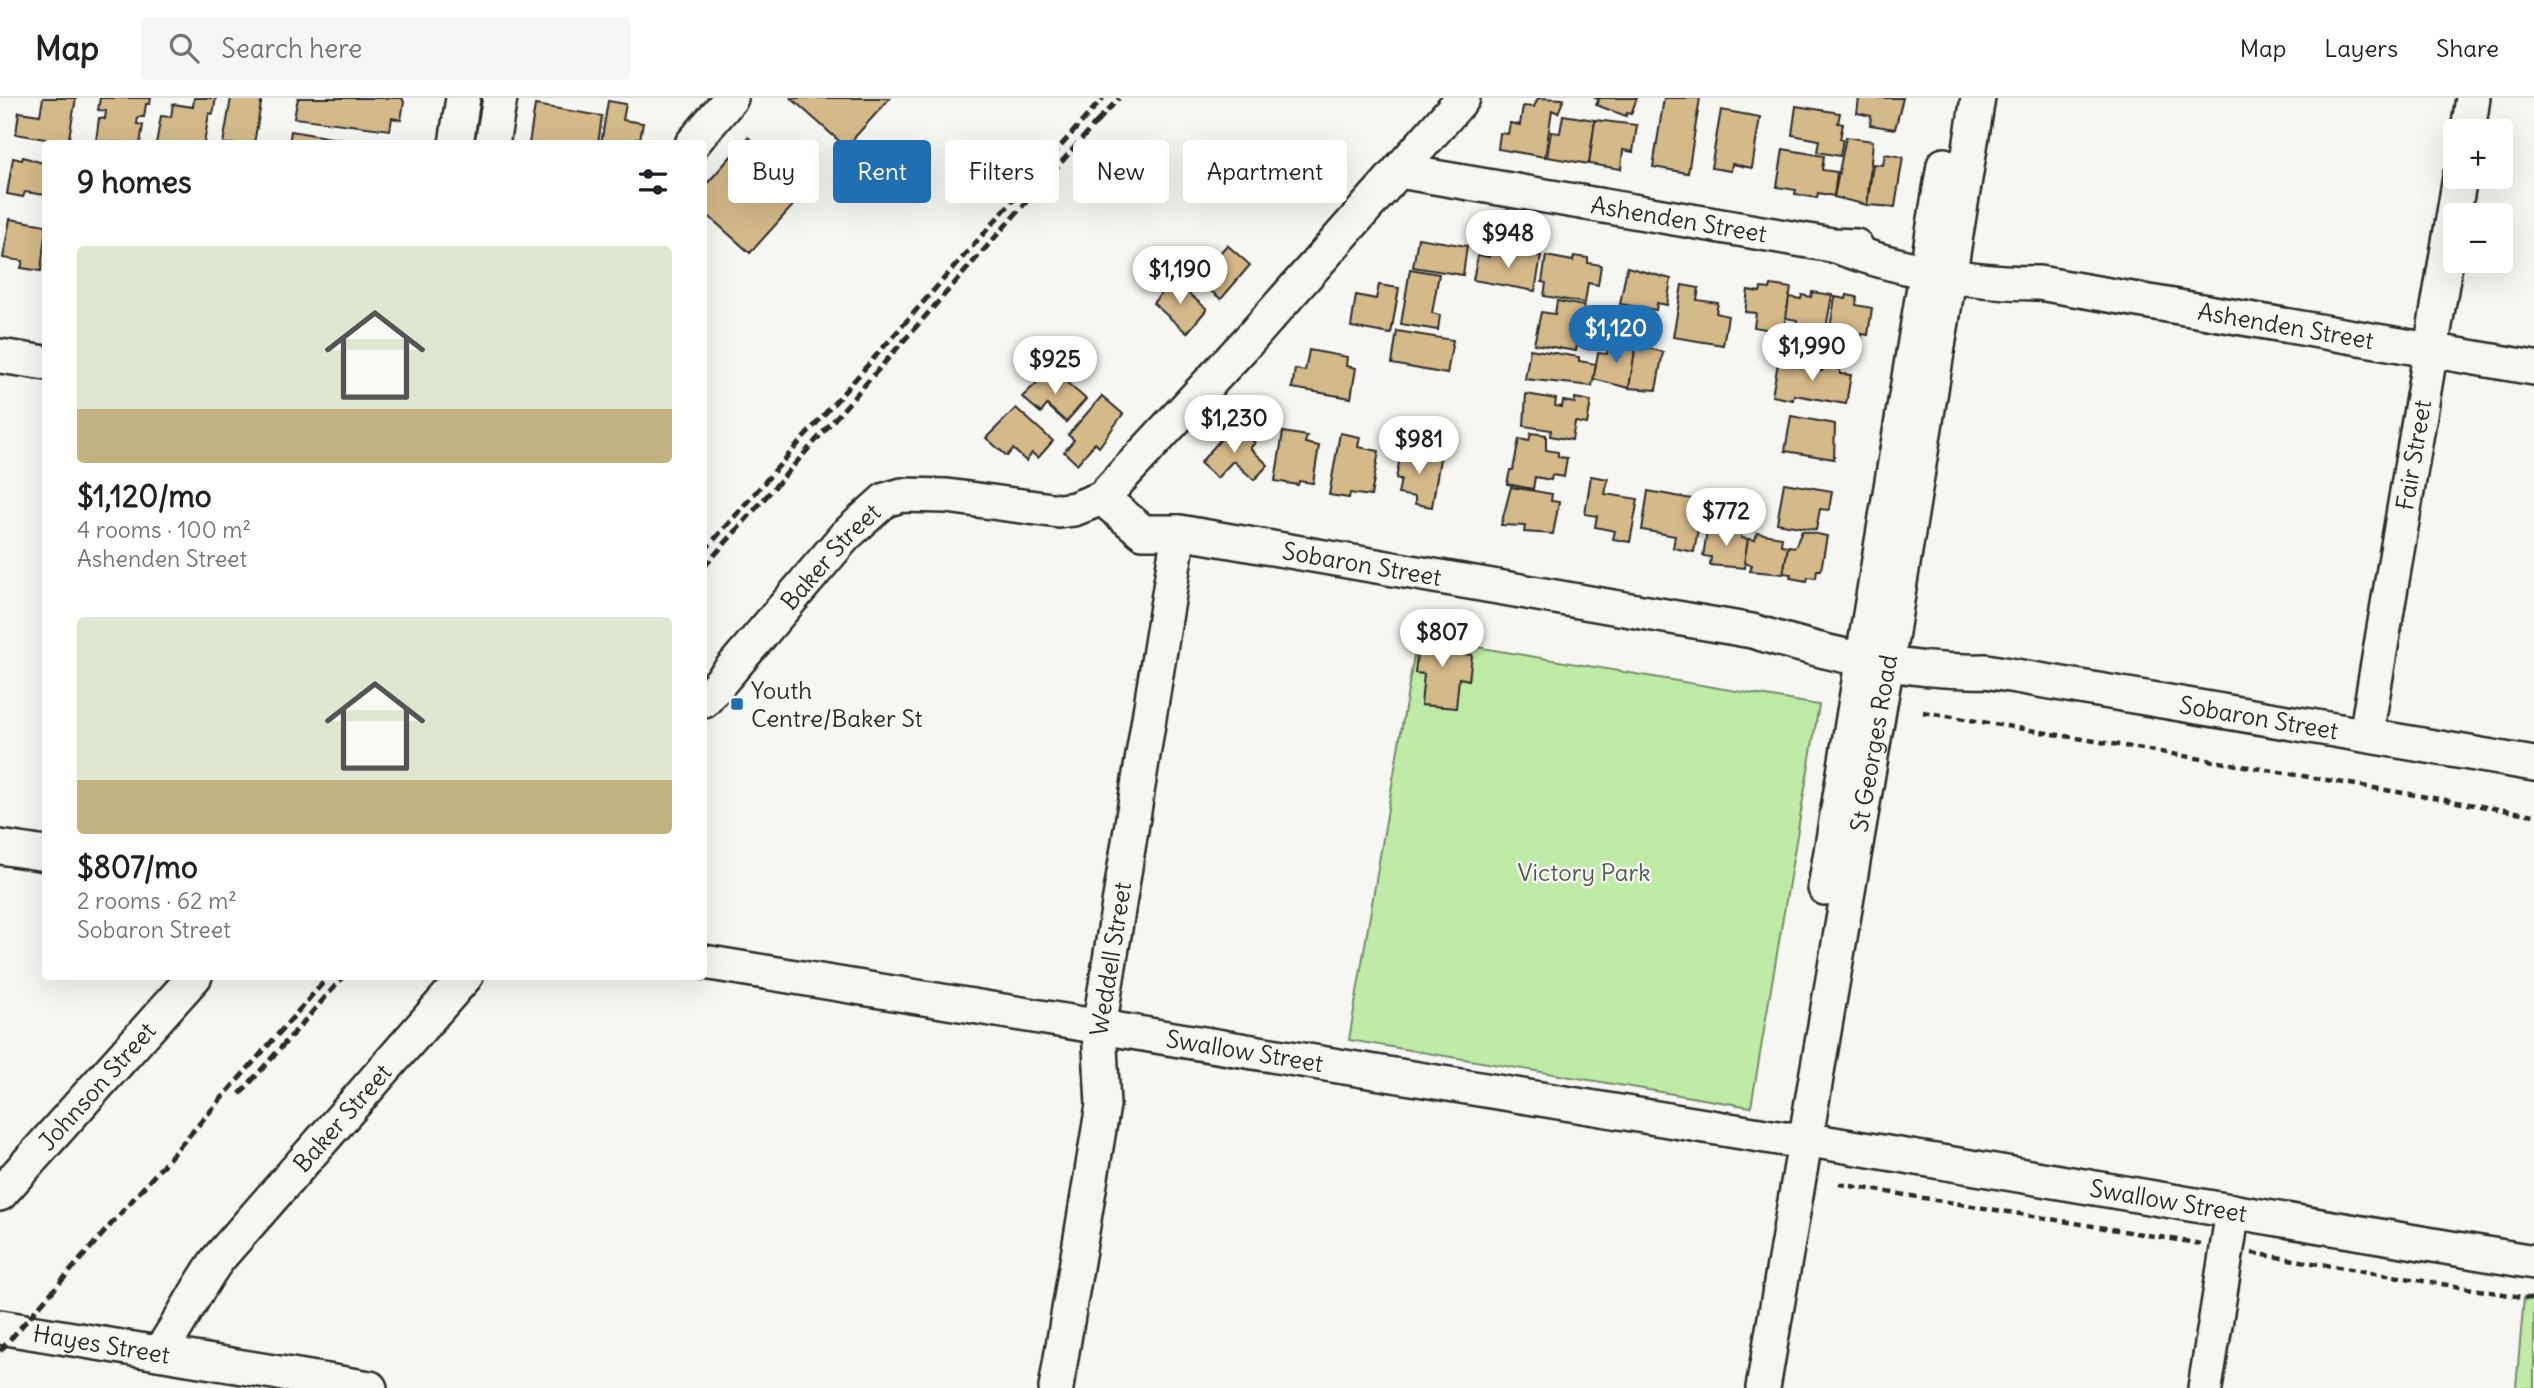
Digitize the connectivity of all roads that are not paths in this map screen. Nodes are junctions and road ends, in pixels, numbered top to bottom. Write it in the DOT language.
graph roads {
  1 [pos="463,98"];
  2 [pos="500,98"];
  3 [pos="731,98"];
  4 [pos="1464,98"];
  5 [pos="1978,98"];
  6 [pos="2473,98"];
  7 [pos="1959,119"];
  8 [pos="2470,119"];
  9 [pos="457,140"];
  10 [pos="493,140"];
  11 [pos="695,140"];
  12 [pos="1399,171"];
  13 [pos="2458,189"];
  14 [pos="1939,265"];
  15 [pos="0,337"];
  16 [pos="42,344"];
  17 [pos="2431,350"];
  18 [pos="0,356"];
  19 [pos="42,362"];
  20 [pos="2534,368"];
  21 [pos="1109,491"];
  22 [pos="1179,532"];
  23 [pos="1876,652"];
  24 [pos="707,697"];
  25 [pos="2366,735"];
  26 [pos="2534,764"];
  27 [pos="0,847"];
  28 [pos="42,853"];
  29 [pos="707,963"];
  30 [pos="191,980"];
  31 [pos="462,980"];
  32 [pos="1099,1028"];
  33 [pos="1794,1139"];
  34 [pos="0,1194"];
  35 [pos="2233,1211"];
  36 [pos="2534,1262"];
  37 [pos="1766,1309"];
  38 [pos="0,1327"];
  39 [pos="159,1353"];
  40 [pos="331,1386"];
  41 [pos="370,1388"];
  42 [pos="1056,1388"];
  43 [pos="1742,1388"];
  44 [pos="1763,1388"];
  45 [pos="2205,1388"];
  1 -- 9 [label="street"];
  2 -- 10 [label="street"];
  3 -- 11 [label="street"];
  4 -- 12 [label="street"];
  5 -- 7 [label="street, St Georges Road"];
  6 -- 8 [label="street"];
  7 -- 14 [label="street, St Georges Road"];
  12 -- 14 [label="street, Ashenden Street"];
  12 -- 21 [label="street"];
  13 -- 17 [label="street, Fair Street"];
  14 -- 17 [label="street, Ashenden Street"];
  14 -- 23 [label="street, St Georges Road"];
  15 -- 16 [label="street"];
  17 -- 20 [label="street, Ashenden Street"];
  17 -- 25 [label="street, Fair Street"];
  18 -- 19 [label="street"];
  21 -- 22 [label="street, Sobaron Street"];
  21 -- 24 [label="street, Baker Street"];
  22 -- 23 [label="street, Sobaron Street"];
  22 -- 32 [label="street, Weddell Street"];
  23 -- 25 [label="street, Sobaron Street"];
  23 -- 33 [label="street, St Georges Road"];
  25 -- 26 [label="street, Sobaron Street"];
  27 -- 28 [label="street"];
  29 -- 32 [label="street, Swallow Street"];
  30 -- 34 [label="street, Johnson Street"];
  31 -- 39 [label="street, Baker Street"];
  32 -- 33 [label="street, Swallow Street"];
  32 -- 42 [label="street, Weddell Street"];
  33 -- 35 [label="street, Swallow Street"];
  33 -- 37 [label="street, St Georges Road"];
  35 -- 36 [label="street, Swallow Street"];
  35 -- 45 [label="street"];
  37 -- 43 [label="street, St Georges Road"];
  37 -- 44 [label="street, St Georges Road"];
  38 -- 39 [label="street, Hayes Street"];
  39 -- 40 [label="street, Hayes Street"];
  40 -- 41 [label="street, Hayes Street"];
}
